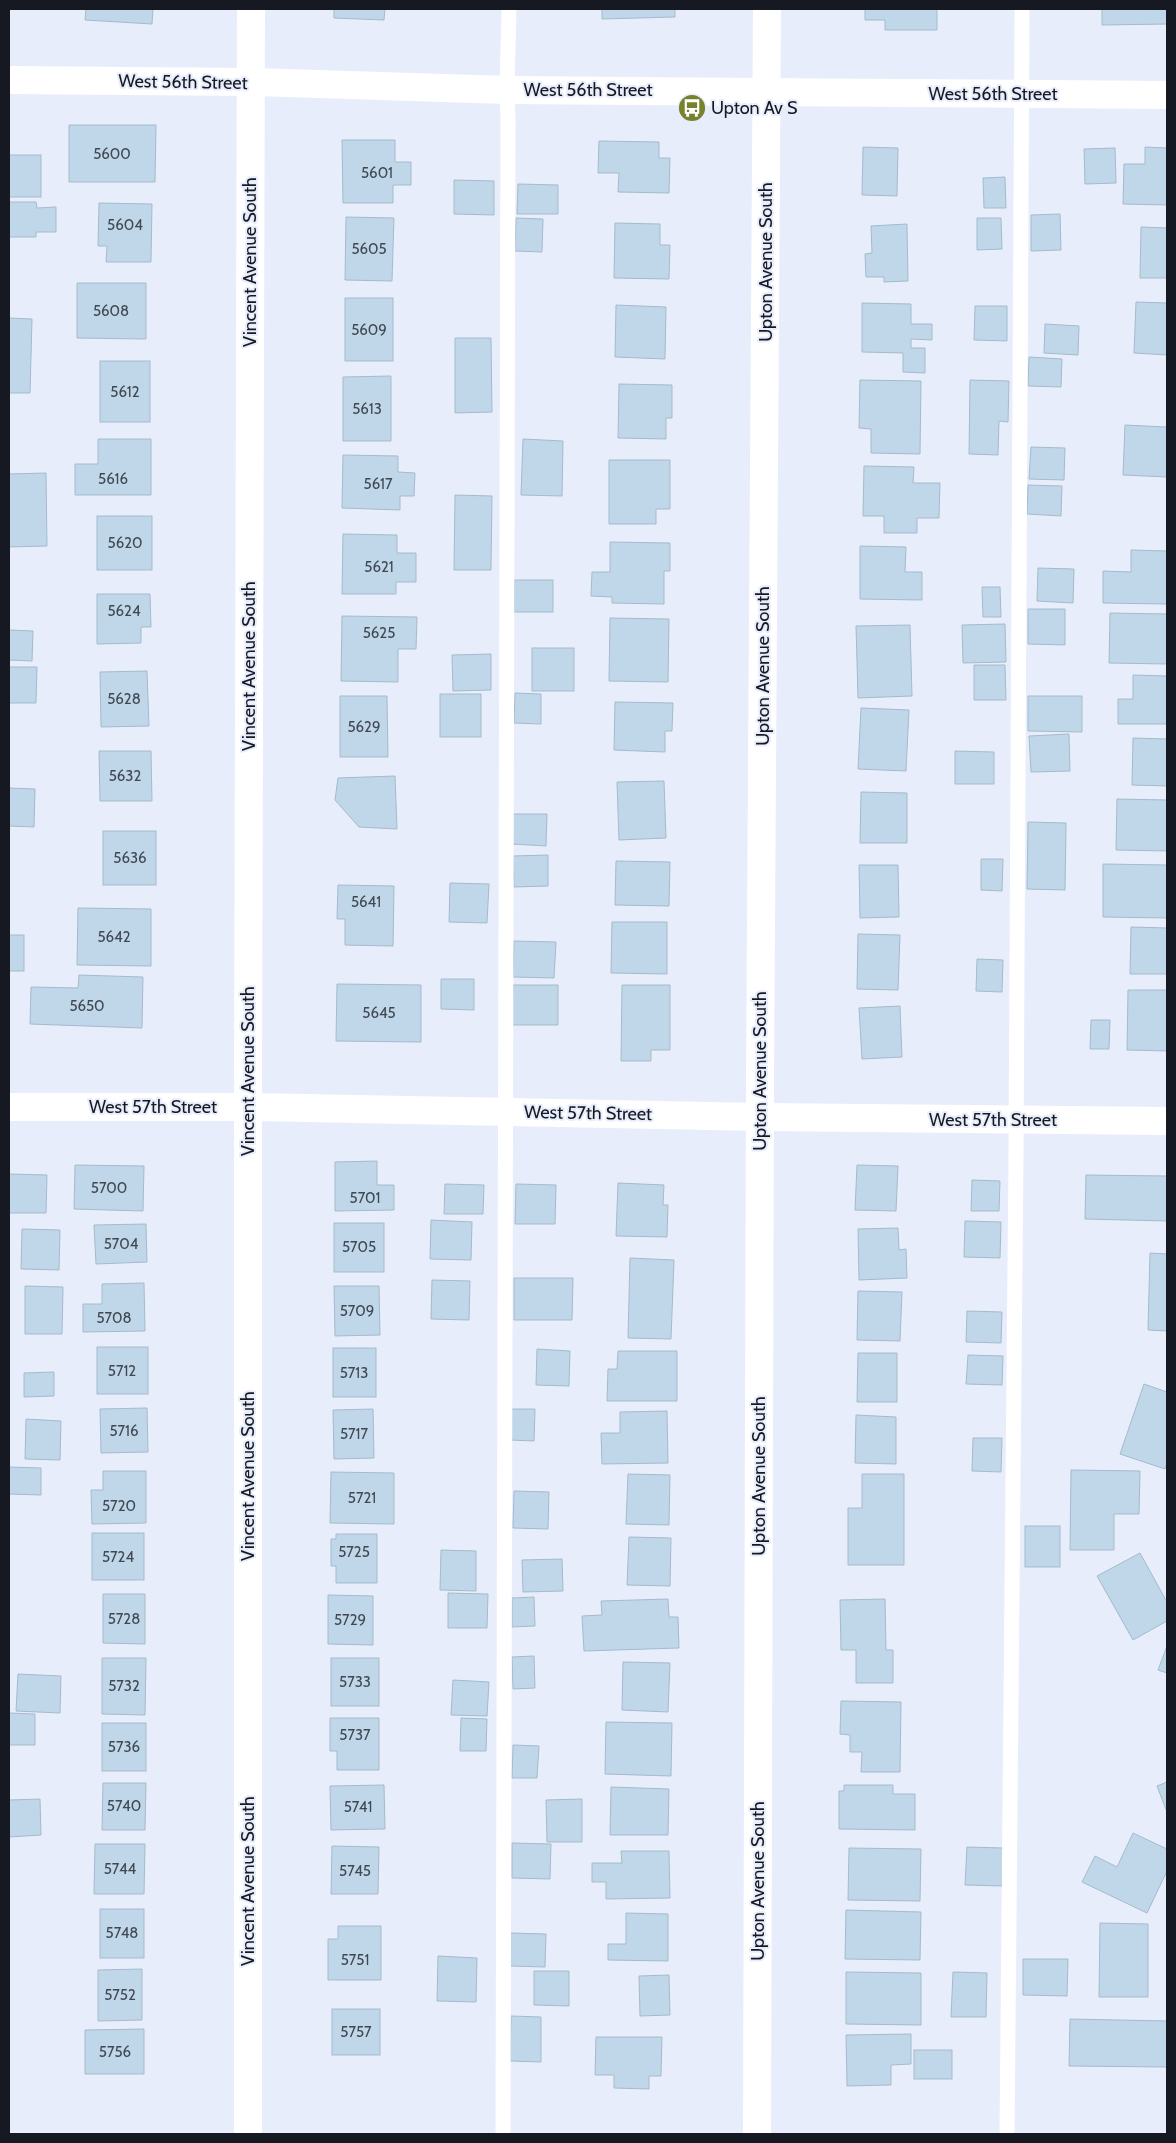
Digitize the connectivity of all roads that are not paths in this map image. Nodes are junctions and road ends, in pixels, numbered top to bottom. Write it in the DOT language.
graph roads {
  1 [pos="251,9"];
  2 [pos="509,9"];
  3 [pos="767,9"];
  4 [pos="1022,9"];
  5 [pos="9,80"];
  6 [pos="251,82"];
  7 [pos="507,90"];
  8 [pos="767,92"];
  9 [pos="1021,94"];
  10 [pos="1167,95"];
  11 [pos="9,1107"];
  12 [pos="248,1107"];
  13 [pos="506,1112"];
  14 [pos="760,1117"];
  15 [pos="1016,1121"];
  16 [pos="1167,1121"];
  17 [pos="248,2134"];
  18 [pos="503,2134"];
  19 [pos="757,2134"];
  20 [pos="1007,2134"];
  1 -- 6 [label="street, Vincent Avenue South"];
  2 -- 7 [label="lane"];
  3 -- 8 [label="street, Upton Avenue South"];
  4 -- 9 [label="lane"];
  5 -- 6 [label="street, West 56th Street"];
  6 -- 7 [label="street, West 56th Street"];
  6 -- 12 [label="street, Vincent Avenue South"];
  7 -- 8 [label="street, West 56th Street"];
  7 -- 13 [label="lane"];
  8 -- 9 [label="street, West 56th Street"];
  8 -- 14 [label="street, Upton Avenue South"];
  9 -- 10 [label="street, West 56th Street"];
  9 -- 15 [label="lane"];
  11 -- 12 [label="street, West 57th Street"];
  12 -- 13 [label="street, West 57th Street"];
  12 -- 17 [label="street, Vincent Avenue South"];
  13 -- 14 [label="street, West 57th Street"];
  13 -- 18 [label="lane"];
  14 -- 15 [label="street, West 57th Street"];
  14 -- 19 [label="street, Upton Avenue South"];
  15 -- 16 [label="street, West 57th Street"];
  15 -- 20 [label="lane"];
}
